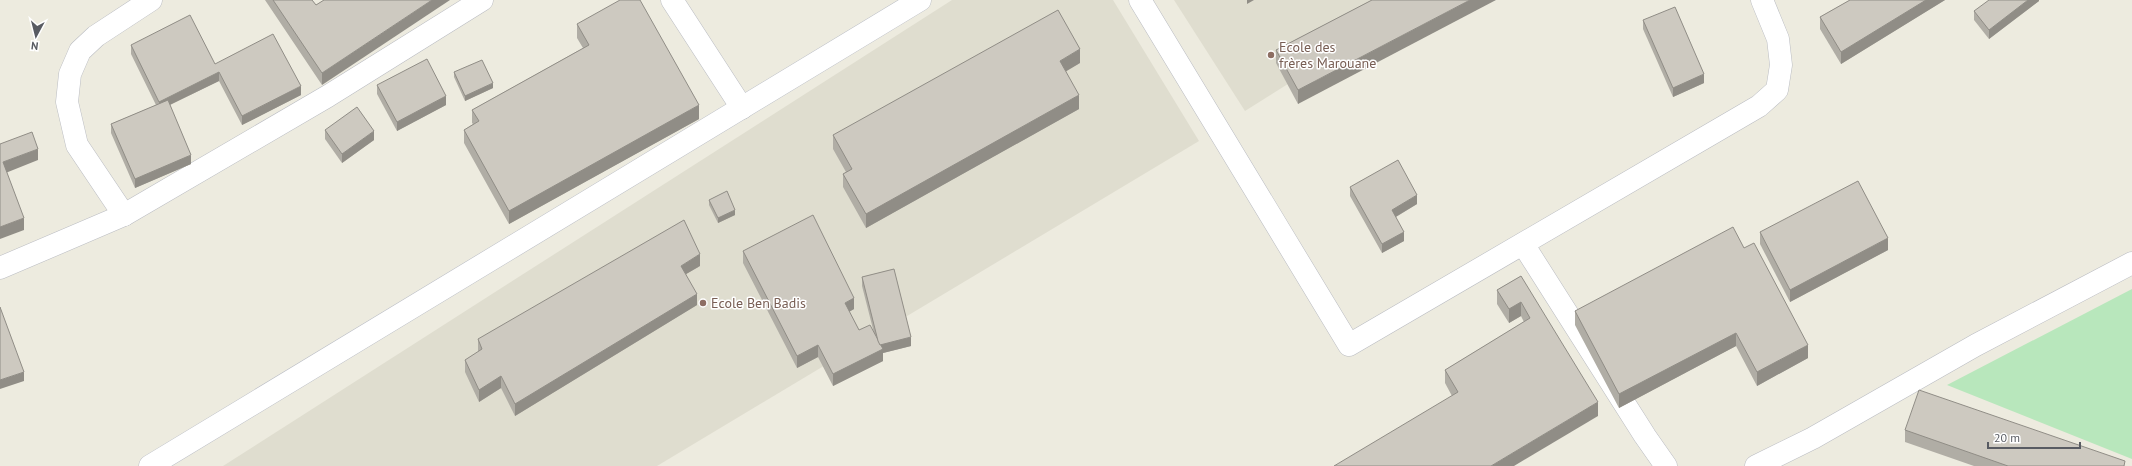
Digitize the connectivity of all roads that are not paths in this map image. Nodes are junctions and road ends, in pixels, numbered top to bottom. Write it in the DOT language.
graph roads {
  1 [pos="151,0"];
  2 [pos="482,0"];
  3 [pos="672,0"];
  4 [pos="920,0"];
  5 [pos="1140,0"];
  6 [pos="1762,0"];
  7 [pos="742,108"];
  8 [pos="124,214"];
  9 [pos="1523,244"];
  10 [pos="2132,263"];
  11 [pos="0,268"];
  12 [pos="150,466"];
  13 [pos="1666,466"];
  14 [pos="1756,466"];
  1 -- 8 [label="street"];
  2 -- 8 [label="street"];
  3 -- 7 [label="street"];
  4 -- 7 [label="street"];
  5 -- 9 [label="street"];
  6 -- 9 [label="street"];
  7 -- 12 [label="street"];
  8 -- 11 [label="street"];
  9 -- 13 [label="street"];
  10 -- 14 [label="street"];
}
